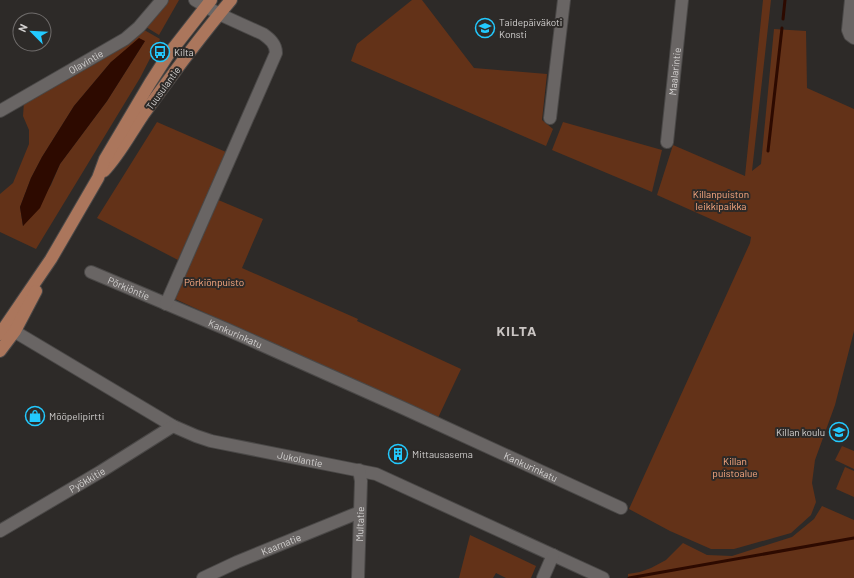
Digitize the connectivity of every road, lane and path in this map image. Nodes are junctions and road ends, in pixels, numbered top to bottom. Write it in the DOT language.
graph roads {
  1 [pos="162,0"];
  2 [pos="231,0"];
  3 [pos="564,0"];
  4 [pos="682,0"];
  5 [pos="851,0"];
  6 [pos="204,2"];
  7 [pos="218,14"];
  8 [pos="854,38"];
  9 [pos="0,111"];
  10 [pos="550,118"];
  11 [pos="667,142"];
  12 [pos="98,178"];
  13 [pos="91,272"];
  14 [pos="166,304"];
  15 [pos="7,330"];
  16 [pos="0,351"];
  17 [pos="173,426"];
  18 [pos="359,470"];
  19 [pos="620,508"];
  20 [pos="360,512"];
  21 [pos="0,531"];
  22 [pos="553,555"];
  23 [pos="203,578"];
  24 [pos="358,578"];
  25 [pos="543,578"];
  26 [pos="603,578"];
  1 -- 9 [label="street, Olavintie"];
  2 -- 7 [label="main road, Tuusulantie"];
  3 -- 10 [label="street"];
  4 -- 11 [label="street, Maalarintie"];
  5 -- 8 [label="street"];
  6 -- 7 [label="street"];
  6 -- 12 [label="main road, Tuusulantie"];
  7 -- 12 [label="main road, Tuusulantie"];
  7 -- 14 [label="street"];
  12 -- 15 [label="main road, Tuusulantie"];
  13 -- 14 [label="street, Pörkiöntie"];
  14 -- 19 [label="street, Kankurinkatu"];
  15 -- 16 [label="main road, Tuusulantie"];
  15 -- 17 [label="street, Jukolantie"];
  17 -- 18 [label="street, Jukolantie"];
  17 -- 21 [label="street, Pyökkitie"];
  18 -- 20 [label="street, Multatie"];
  18 -- 22 [label="street, Jukolantie"];
  20 -- 23 [label="street, Kaarnatie"];
  20 -- 24 [label="street, Multatie"];
  22 -- 25 [label="street"];
  22 -- 26 [label="street, Jukolantie"];
}
